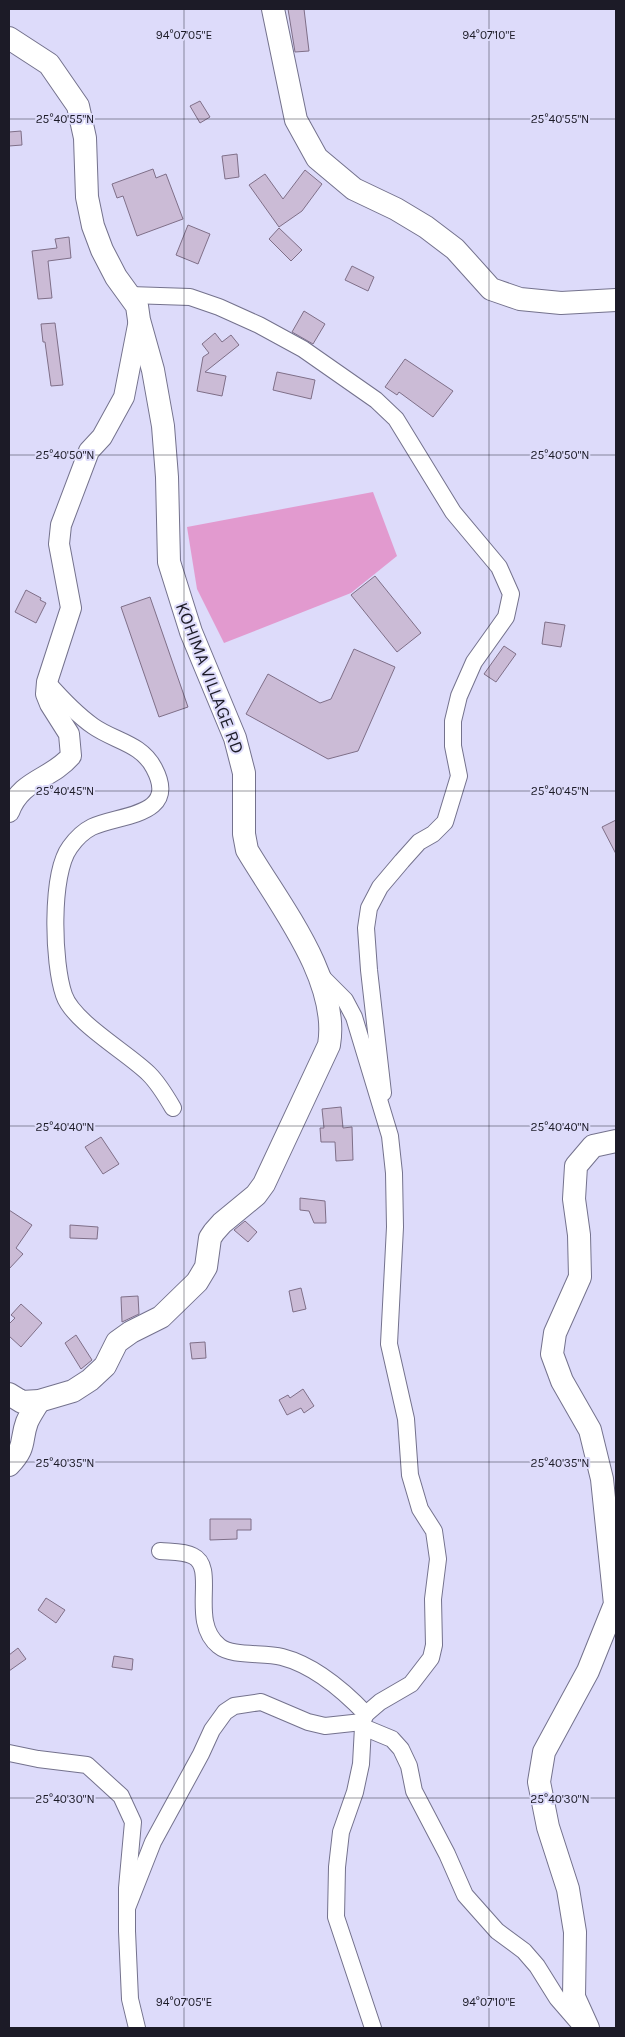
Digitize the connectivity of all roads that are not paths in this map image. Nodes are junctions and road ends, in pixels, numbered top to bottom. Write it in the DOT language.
graph roads {
  1 [pos="273,9"];
  2 [pos="9,38"];
  3 [pos="130,295"];
  4 [pos="616,300"];
  5 [pos="139,320"];
  6 [pos="47,682"];
  7 [pos="9,812"];
  8 [pos="318,973"];
  9 [pos="173,1108"];
  10 [pos="387,1120"];
  11 [pos="616,1141"];
  12 [pos="9,1394"];
  13 [pos="39,1401"];
  14 [pos="9,1465"];
  15 [pos="160,1551"];
  16 [pos="364,1721"];
  17 [pos="9,1753"];
  18 [pos="127,1908"];
  19 [pos="137,2028"];
  20 [pos="373,2028"];
  21 [pos="582,2028"];
  22 [pos="588,2028"];
  1 -- 4 [label="main road"];
  2 -- 3 [label="main road, KOHIMA VILLAGE RD"];
  3 -- 5 [label="main road, KOHIMA VILLAGE RD"];
  3 -- 10 [label="street"];
  5 -- 6 [label="street"];
  5 -- 8 [label="main road, KOHIMA VILLAGE RD"];
  6 -- 7 [label="street"];
  6 -- 9 [label="street"];
  8 -- 10 [label="street"];
  8 -- 13 [label="main road, KOHIMA VILLAGE RD"];
  10 -- 16 [label="street"];
  11 -- 22 [label="main road"];
  12 -- 13 [label="main road, KOHIMA VILLAGE RD"];
  13 -- 14 [label="main road"];
  15 -- 16 [label="street"];
  16 -- 18 [label="street"];
  16 -- 20 [label="street"];
  16 -- 21 [label="street"];
  17 -- 18 [label="street"];
  18 -- 19 [label="street"];
}
